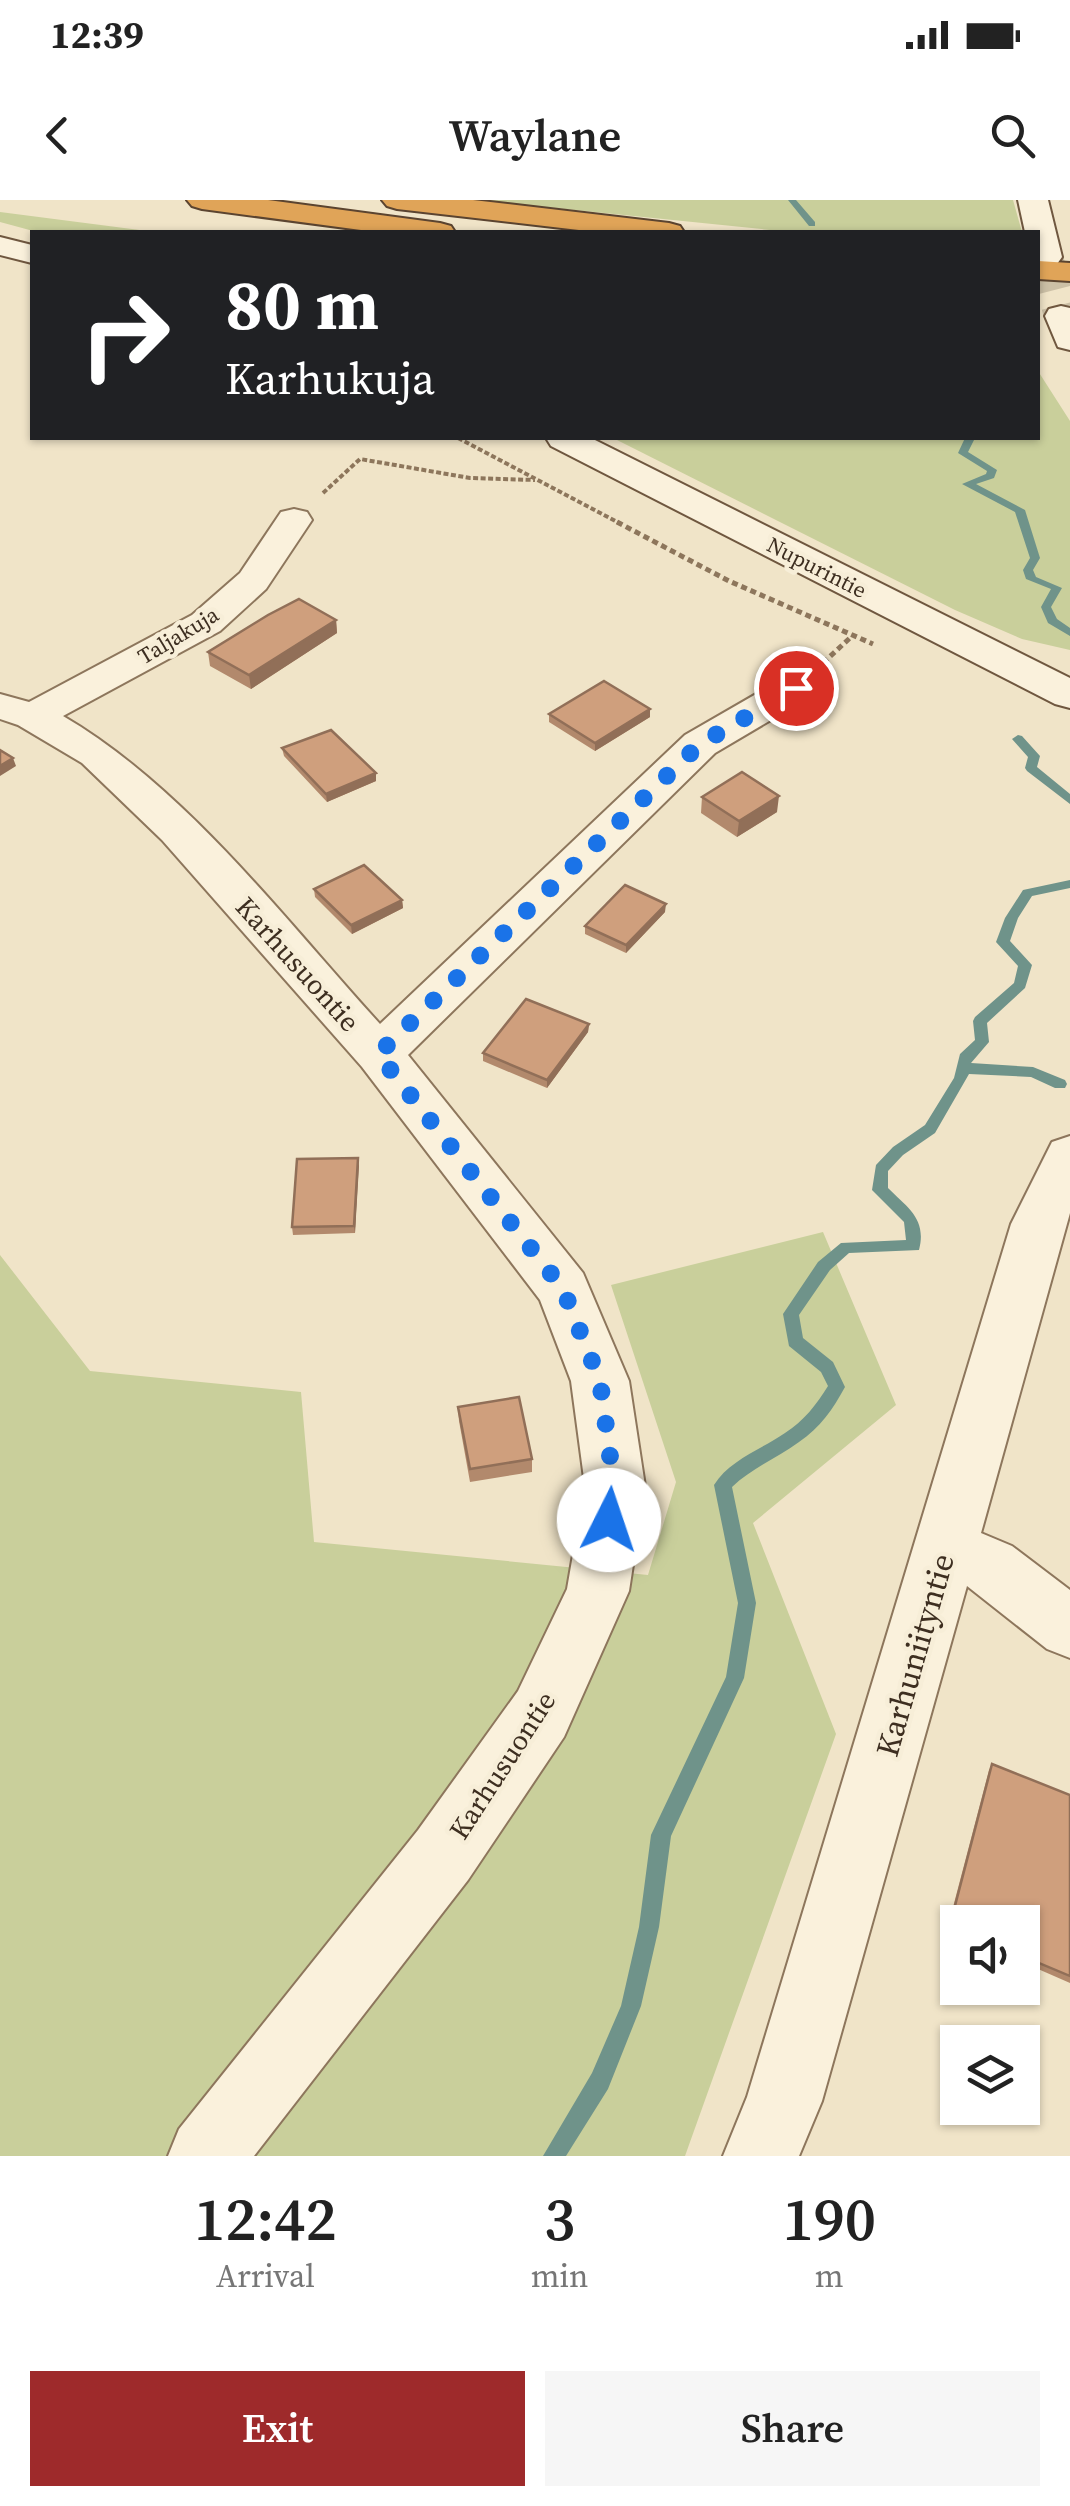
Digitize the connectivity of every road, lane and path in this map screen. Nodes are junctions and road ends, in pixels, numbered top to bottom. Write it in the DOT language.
graph roads {
  1 [pos="202,200"];
  2 [pos="396,200"];
  3 [pos="1033,200"];
  4 [pos="425,230"];
  5 [pos="652,230"];
  6 [pos="0,246"];
  7 [pos="30,254"];
  8 [pos="1051,266"];
  9 [pos="462,440"];
  10 [pos="568,440"];
  11 [pos="542,480"];
  12 [pos="294,520"];
  13 [pos="880,646"];
  14 [pos="796,688"];
  15 [pos="1070,695"];
  16 [pos="16,711"];
  17 [pos="378,1054"];
  18 [pos="1070,1156"];
  19 [pos="947,1547"];
  20 [pos="1070,1628"];
  21 [pos="206,2156"];
  22 [pos="762,2156"];
  1 -- 4 [label="highway"];
  2 -- 5 [label="highway"];
  3 -- 8 [label="main road"];
  6 -- 7 [label="main road"];
  9 -- 11 [label="path"];
  10 -- 15 [label="main road, Nupurintie"];
  11 -- 12 [label="path"];
  11 -- 13 [label="path"];
  12 -- 16 [label="street, Taljakuja"];
  14 -- 17 [label="street"];
  16 -- 17 [label="street, Karhusuontie"];
  17 -- 21 [label="street, Karhusuontie"];
  18 -- 19 [label="street, Karhuniityntie"];
  19 -- 20 [label="street"];
  19 -- 22 [label="street, Karhuniityntie"];
}
